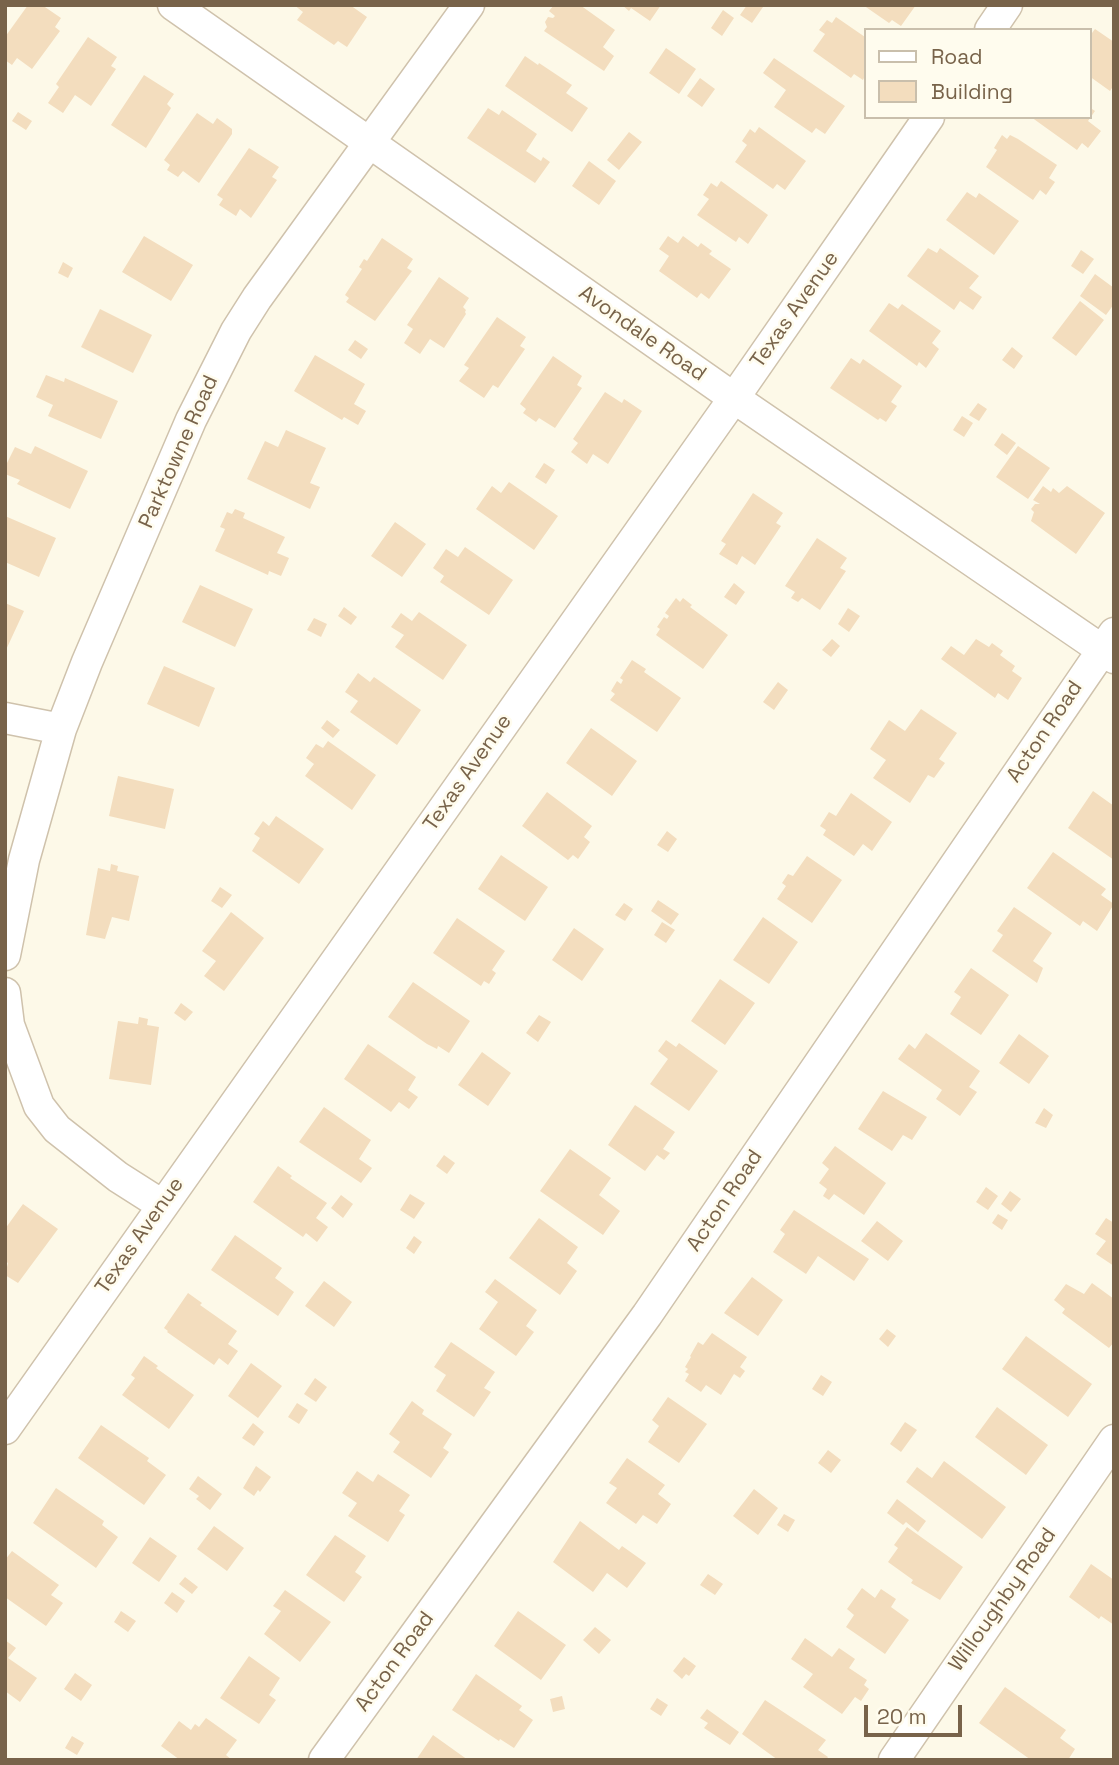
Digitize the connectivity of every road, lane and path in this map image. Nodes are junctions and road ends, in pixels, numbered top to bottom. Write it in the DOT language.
graph roads {
  1 [pos="173,5"];
  2 [pos="469,5"];
  3 [pos="1007,5"];
  4 [pos="991,28"];
  5 [pos="928,119"];
  6 [pos="370,144"];
  7 [pos="734,398"];
  8 [pos="1110,647"];
  9 [pos="5,718"];
  10 [pos="61,729"];
  11 [pos="5,955"];
  12 [pos="5,993"];
  13 [pos="162,1205"];
  14 [pos="5,1429"];
  15 [pos="1114,1440"];
  16 [pos="324,1760"];
  17 [pos="894,1760"];
  1 -- 6 [label="street, Avondale Road"];
  2 -- 6 [label="street, Parktowne Road"];
  3 -- 4 [label="street"];
  5 -- 7 [label="street, Texas Avenue"];
  6 -- 7 [label="street, Avondale Road"];
  6 -- 10 [label="street, Parktowne Road"];
  7 -- 8 [label="street, Avondale Road"];
  7 -- 13 [label="street, Texas Avenue"];
  8 -- 16 [label="street, Acton Road"];
  9 -- 10 [label="street"];
  10 -- 11 [label="street, Parktowne Road"];
  12 -- 13 [label="street"];
  13 -- 14 [label="street, Texas Avenue"];
  15 -- 17 [label="street, Willoughby Road"];
}
